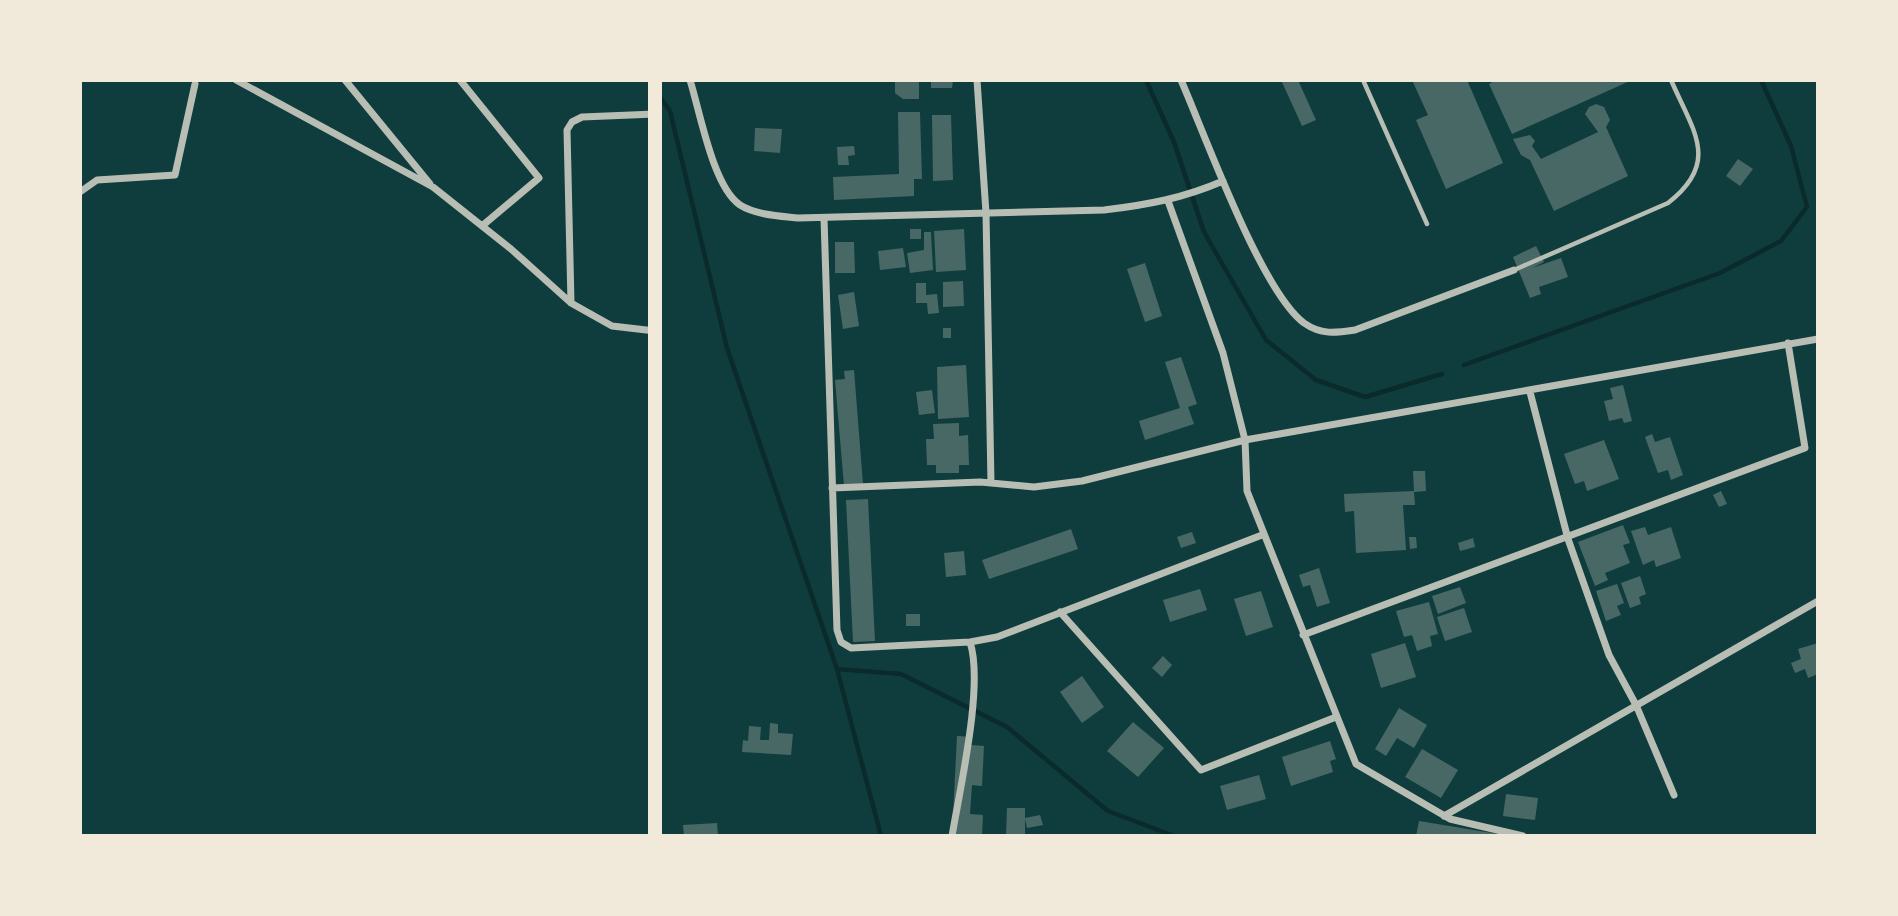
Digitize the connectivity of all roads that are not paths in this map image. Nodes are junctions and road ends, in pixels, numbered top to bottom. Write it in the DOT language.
graph roads {
  1 [pos="236,80"];
  2 [pos="345,80"];
  3 [pos="460,80"];
  4 [pos="655,80"];
  5 [pos="690,80"];
  6 [pos="977,80"];
  7 [pos="1181,80"];
  8 [pos="1363,80"];
  9 [pos="1671,80"];
  10 [pos="195,84"];
  11 [pos="655,114"];
  12 [pos="1223,181"];
  13 [pos="433,187"];
  14 [pos="80,191"];
  15 [pos="1168,201"];
  16 [pos="986,213"];
  17 [pos="824,218"];
  18 [pos="1427,224"];
  19 [pos="482,226"];
  20 [pos="1514,270"];
  21 [pos="571,303"];
  22 [pos="654,331"];
  23 [pos="1818,339"];
  24 [pos="1788,343"];
  25 [pos="1530,392"];
  26 [pos="1245,440"];
  27 [pos="991,483"];
  28 [pos="832,488"];
  29 [pos="1262,535"];
  30 [pos="1568,539"];
  31 [pos="1818,601"];
  32 [pos="1060,612"];
  33 [pos="1303,635"];
  34 [pos="970,642"];
  35 [pos="1636,705"];
  36 [pos="1336,718"];
  37 [pos="1674,795"];
  38 [pos="1444,816"];
  39 [pos="655,835"];
  40 [pos="953,835"];
  41 [pos="1523,835"];
  1 -- 13 [label="street"];
  2 -- 13 [label="street"];
  3 -- 19 [label="street"];
  4 -- 11 [label="main road"];
  5 -- 17 [label="street"];
  6 -- 16 [label="street"];
  7 -- 12 [label="street"];
  8 -- 18 [label="lane"];
  9 -- 20 [label="lane"];
  10 -- 14 [label="street"];
  11 -- 21 [label="street"];
  11 -- 22 [label="main road"];
  12 -- 15 [label="street"];
  12 -- 20 [label="street"];
  13 -- 19 [label="street"];
  15 -- 16 [label="street"];
  15 -- 26 [label="street"];
  16 -- 17 [label="street"];
  16 -- 27 [label="street"];
  17 -- 28 [label="street"];
  19 -- 21 [label="street"];
  21 -- 22 [label="street"];
  22 -- 39 [label="main road"];
  23 -- 24 [label="street"];
  24 -- 25 [label="street"];
  24 -- 30 [label="street"];
  25 -- 26 [label="street"];
  25 -- 30 [label="street"];
  26 -- 27 [label="street"];
  26 -- 29 [label="street"];
  27 -- 28 [label="street"];
  28 -- 34 [label="street"];
  29 -- 32 [label="street"];
  29 -- 33 [label="street"];
  30 -- 33 [label="street"];
  30 -- 35 [label="street"];
  31 -- 35 [label="street"];
  32 -- 34 [label="street"];
  32 -- 36 [label="street"];
  33 -- 36 [label="street"];
  34 -- 40 [label="street"];
  35 -- 37 [label="street"];
  35 -- 38 [label="street"];
  36 -- 38 [label="street"];
  38 -- 41 [label="street"];
}
